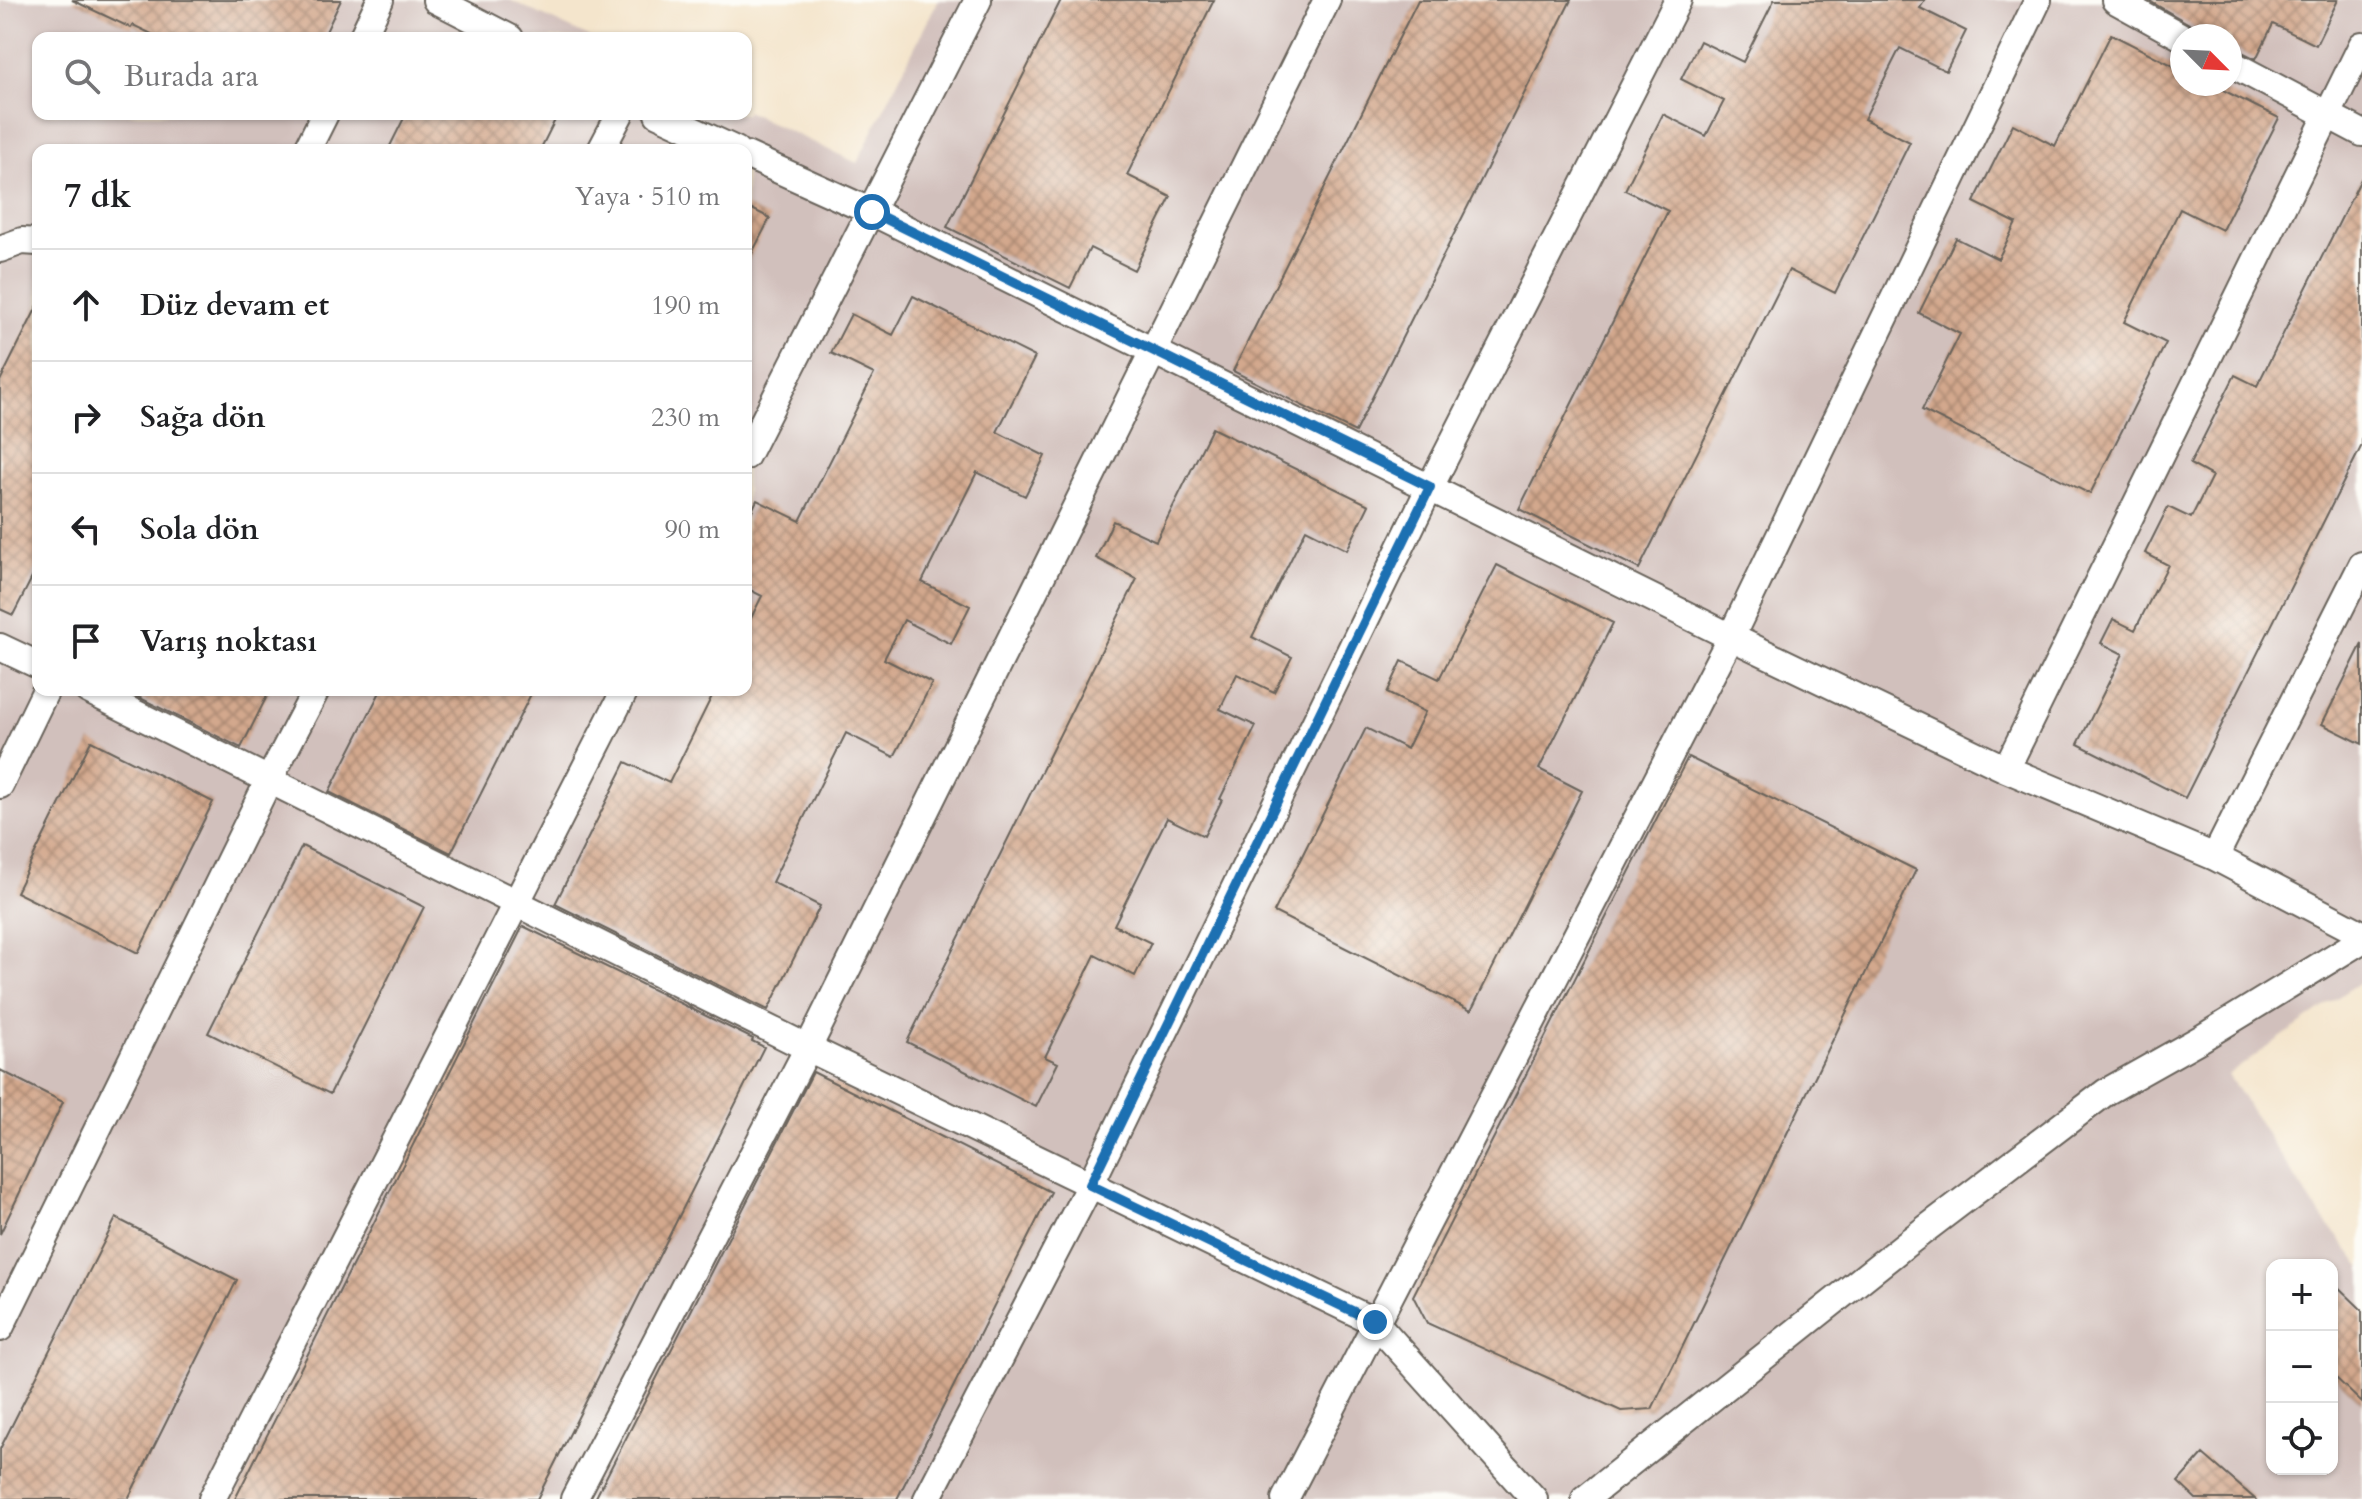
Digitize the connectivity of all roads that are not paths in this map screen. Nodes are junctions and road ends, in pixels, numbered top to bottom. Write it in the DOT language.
graph roads {
  1 [pos="380,0"];
  2 [pos="436,0"];
  3 [pos="978,0"];
  4 [pos="1327,0"];
  5 [pos="1678,0"];
  6 [pos="2038,0"];
  7 [pos="2115,0"];
  8 [pos="2170,30"];
  9 [pos="365,32"];
  10 [pos="498,32"];
  11 [pos="2362,45"];
  12 [pos="2242,70"];
  13 [pos="2327,116"];
  14 [pos="322,120"];
  15 [pos="617,120"];
  16 [pos="671,120"];
  17 [pos="2362,133"];
  18 [pos="310,144"];
  19 [pos="604,144"];
  20 [pos="723,144"];
  21 [pos="752,158"];
  22 [pos="872,212"];
  23 [pos="32,242"];
  24 [pos="0,249"];
  25 [pos="1153,350"];
  26 [pos="752,444"];
  27 [pos="1430,487"];
  28 [pos="2362,565"];
  29 [pos="1731,637"];
  30 [pos="0,647"];
  31 [pos="32,662"];
  32 [pos="43,696"];
  33 [pos="100,696"];
  34 [pos="313,696"];
  35 [pos="622,696"];
  36 [pos="2006,769"];
  37 [pos="269,780"];
  38 [pos="0,785"];
  39 [pos="2215,857"];
  40 [pos="515,902"];
  41 [pos="2362,937"];
  42 [pos="808,1048"];
  43 [pos="1090,1185"];
  44 [pos="1375,1322"];
  45 [pos="0,1328"];
  46 [pos="212,1499"];
  47 [pos="574,1499"];
  48 [pos="927,1499"];
  49 [pos="1285,1499"];
  50 [pos="1534,1499"];
  51 [pos="1585,1499"];
  1 -- 9 [label="street"];
  2 -- 10 [label="street"];
  3 -- 22 [label="street"];
  4 -- 25 [label="street"];
  5 -- 27 [label="street"];
  6 -- 29 [label="street"];
  7 -- 8 [label="street"];
  11 -- 13 [label="street"];
  12 -- 13 [label="street"];
  13 -- 17 [label="street"];
  13 -- 36 [label="street"];
  14 -- 18 [label="street"];
  15 -- 19 [label="street"];
  16 -- 20 [label="street"];
  21 -- 22 [label="street"];
  22 -- 25 [label="street"];
  22 -- 26 [label="street"];
  23 -- 24 [label="street"];
  25 -- 27 [label="street"];
  25 -- 42 [label="street"];
  27 -- 29 [label="street"];
  27 -- 43 [label="street"];
  28 -- 39 [label="street"];
  29 -- 36 [label="street"];
  29 -- 44 [label="street"];
  30 -- 31 [label="street"];
  32 -- 38 [label="street"];
  33 -- 37 [label="street"];
  34 -- 37 [label="street"];
  35 -- 40 [label="street"];
  36 -- 39 [label="street"];
  37 -- 40 [label="street"];
  37 -- 45 [label="street"];
  39 -- 41 [label="street"];
  40 -- 42 [label="street"];
  40 -- 46 [label="street"];
  41 -- 51 [label="street"];
  42 -- 43 [label="street"];
  42 -- 47 [label="street"];
  43 -- 44 [label="street"];
  43 -- 48 [label="street"];
  44 -- 49 [label="street"];
  44 -- 50 [label="street"];
}
